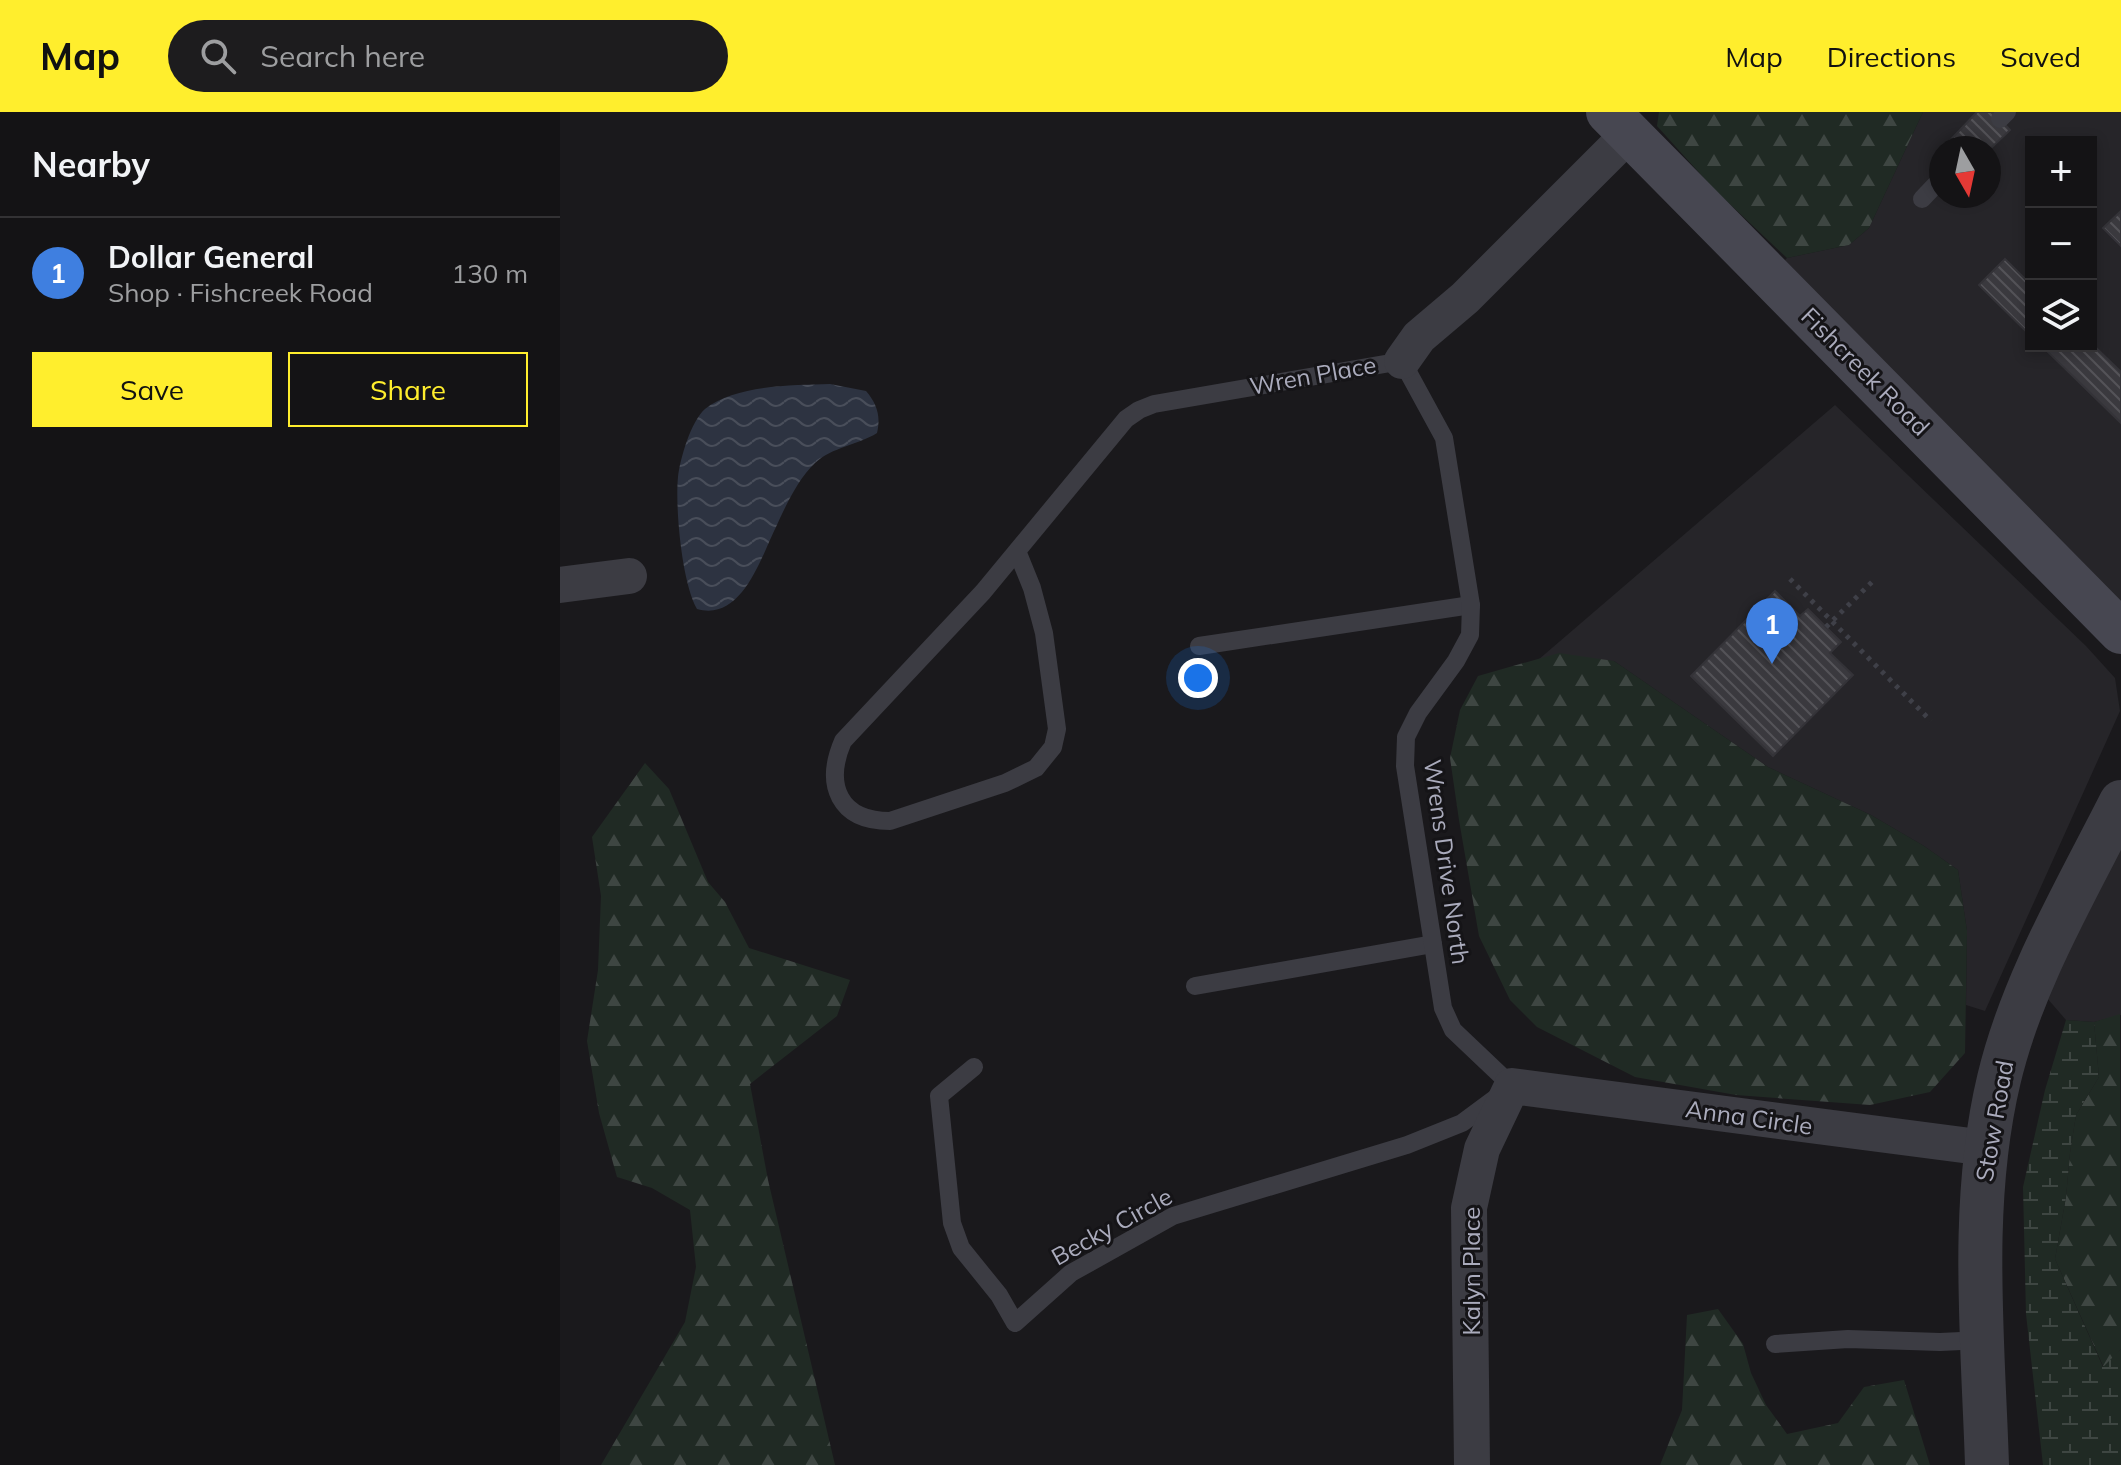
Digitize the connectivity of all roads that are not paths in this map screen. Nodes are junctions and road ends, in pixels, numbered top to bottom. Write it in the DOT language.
graph roads {
  1 [pos="1619,122"];
  2 [pos="1929,192"];
  3 [pos="1922,199"];
  4 [pos="1402,361"];
  5 [pos="1017,551"];
  6 [pos="629,576"];
  7 [pos="560,585"];
  8 [pos="1471,605"];
  9 [pos="2121,632"];
  10 [pos="1199,646"];
  11 [pos="2121,802"];
  12 [pos="1433,944"];
  13 [pos="1195,986"];
  14 [pos="974,1067"];
  15 [pos="1512,1086"];
  16 [pos="1986,1148"];
  17 [pos="1983,1340"];
  18 [pos="1775,1344"];
  19 [pos="1472,1465"];
  20 [pos="1987,1465"];
  1 -- 4 [label="street, Wren Place"];
  1 -- 9 [label="main road, Fishcreek Road"];
  2 -- 3 [label="lane"];
  4 -- 5 [label="lane, Wren Place"];
  4 -- 8 [label="lane, Wrens Drive North"];
  5 -- 5 [label="lane, Wren Place"];
  6 -- 7 [label="street"];
  8 -- 10 [label="lane"];
  8 -- 12 [label="lane, Wrens Drive North"];
  11 -- 16 [label="street, Stow Road"];
  12 -- 13 [label="lane"];
  12 -- 15 [label="lane, Wrens Drive North"];
  14 -- 15 [label="lane, Becky Circle"];
  15 -- 16 [label="street, Anna Circle"];
  15 -- 19 [label="street, Kalyn Place"];
  16 -- 17 [label="street, Stow Road"];
  17 -- 18 [label="lane"];
  17 -- 20 [label="street, Stow Road"];
}
